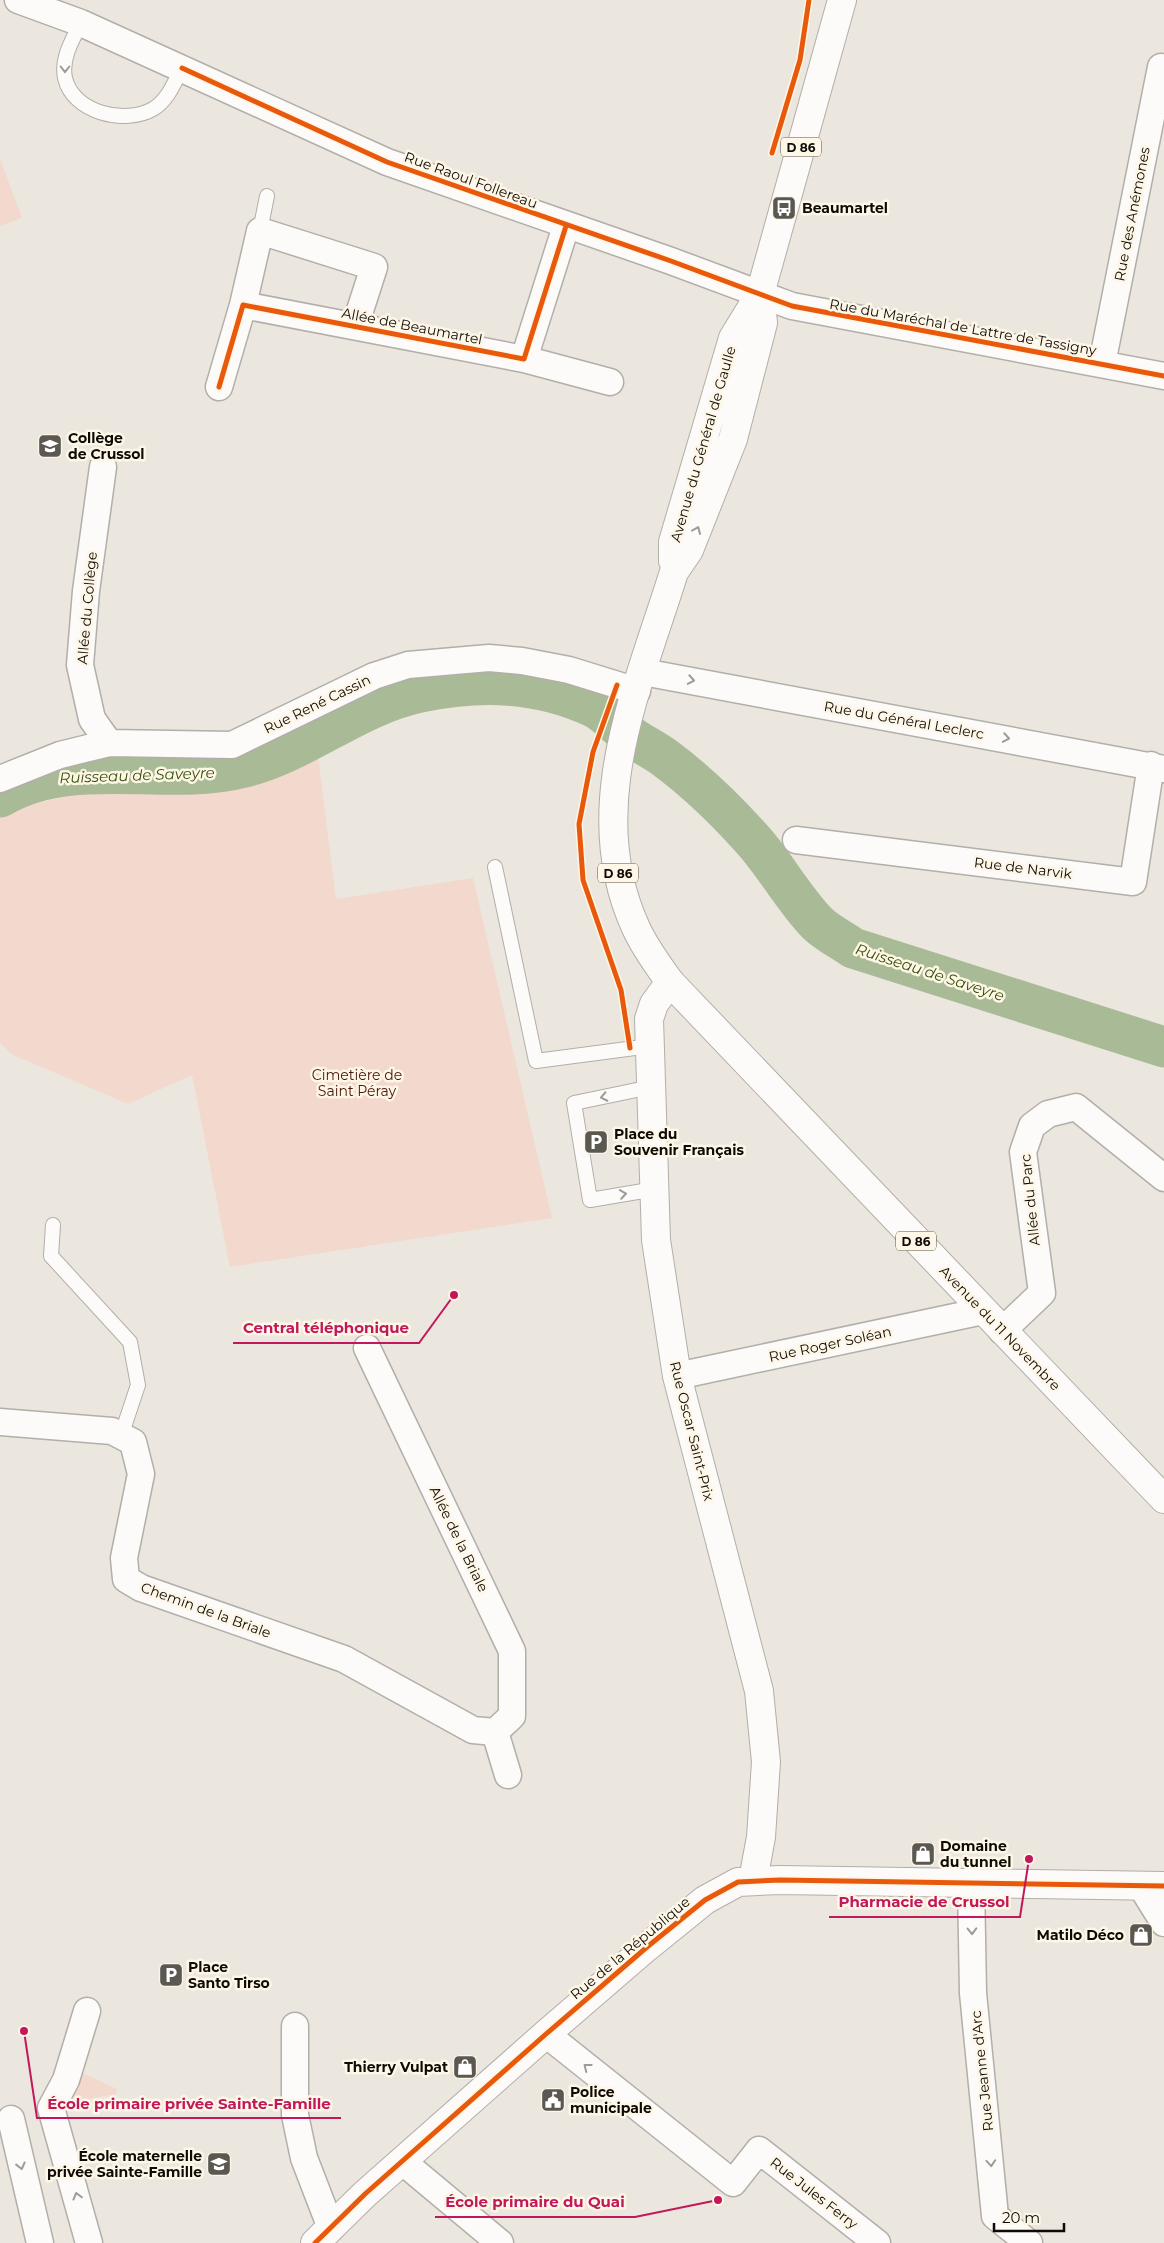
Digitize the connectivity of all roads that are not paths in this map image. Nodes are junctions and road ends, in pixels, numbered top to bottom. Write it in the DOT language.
graph roads {
  1 [pos="18,0"];
  2 [pos="842,0"];
  3 [pos="81,24"];
  4 [pos="182,68"];
  5 [pos="1164,68"];
  6 [pos="267,196"];
  7 [pos="566,226"];
  8 [pos="260,231"];
  9 [pos="760,294"];
  10 [pos="243,305"];
  11 [pos="355,326"];
  12 [pos="524,358"];
  13 [pos="1102,364"];
  14 [pos="1164,376"];
  15 [pos="610,382"];
  16 [pos="220,388"];
  17 [pos="103,467"];
  18 [pos="674,572"];
  19 [pos="637,693"];
  20 [pos="109,743"];
  21 [pos="1157,767"];
  22 [pos="0,779"];
  23 [pos="796,840"];
  24 [pos="495,867"];
  25 [pos="670,982"];
  26 [pos="650,1046"];
  27 [pos="651,1087"];
  28 [pos="1164,1178"];
  29 [pos="655,1189"];
  30 [pos="53,1225"];
  31 [pos="983,1311"];
  32 [pos="1002,1330"];
  33 [pos="367,1348"];
  34 [pos="677,1376"];
  35 [pos="0,1422"];
  36 [pos="121,1436"];
  37 [pos="1164,1499"];
  38 [pos="496,1732"];
  39 [pos="508,1775"];
  40 [pos="753,1880"];
  41 [pos="971,1882"];
  42 [pos="1152,1886"];
  43 [pos="1164,1923"];
  44 [pos="87,2011"];
  45 [pos="295,2026"];
  46 [pos="546,2034"];
  47 [pos="51,2108"];
  48 [pos="5,2119"];
  49 [pos="403,2162"];
  50 [pos="323,2235"];
  51 [pos="40,2243"];
  52 [pos="89,2243"];
  53 [pos="500,2243"];
  54 [pos="877,2243"];
  55 [pos="1029,2243"];
  1 -- 3 [label="street, Rue Raoul Follereau"];
  2 -- 9 [label="main road, Avenue du Général de Gaulle / D 86"];
  3 -- 4 [label="street, Rue Raoul Follereau"];
  3 -- 4 [label="lane, one-way"];
  4 -- 7 [label="street, Rue Raoul Follereau"];
  5 -- 13 [label="street, Rue des Anémones"];
  6 -- 8 [label="lane"];
  7 -- 9 [label="street, Rue Raoul Follereau"];
  7 -- 12 [label="street"];
  8 -- 10 [label="street"];
  8 -- 11 [label="street, Allée de Beaumartel"];
  9 -- 13 [label="street, Rue du Maréchal de Lattre de Tassigny"];
  9 -- 18 [label="main road, Avenue du Général de Gaulle"];
  18 -- 9 [label="main road, Avenue du Général de Gaulle, one-way"];
  10 -- 11 [label="street, Allée de Beaumartel"];
  10 -- 16 [label="street"];
  11 -- 12 [label="street, Allée de Beaumartel"];
  12 -- 15 [label="street, Allée de Beaumartel"];
  13 -- 14 [label="street, Rue du Maréchal de Lattre de Tassigny"];
  17 -- 20 [label="street, Allée du Collège"];
  18 -- 19 [label="main road, Avenue du Général de Gaulle / D 86"];
  19 -- 20 [label="street, Rue René Cassin"];
  19 -- 21 [label="street, Rue du Général Leclerc, one-way"];
  19 -- 25 [label="main road, Avenue du Général de Gaulle / D 86"];
  20 -- 22 [label="street, Rue René Cassin"];
  21 -- 23 [label="street, Rue de Narvik"];
  24 -- 26 [label="lane"];
  25 -- 26 [label="main road, Rue Oscar Saint-Prix"];
  25 -- 31 [label="main road, Avenue du 11 Novembre / D 86"];
  26 -- 27 [label="main road, Rue Oscar Saint-Prix"];
  27 -- 29 [label="main road, Rue Oscar Saint-Prix"];
  27 -- 29 [label="lane, one-way"];
  28 -- 32 [label="street, Allée du Parc"];
  29 -- 34 [label="main road, Rue Oscar Saint-Prix"];
  30 -- 36 [label="lane"];
  31 -- 32 [label="main road, Avenue du 11 Novembre / D 86"];
  31 -- 34 [label="street, Rue Roger Soléan"];
  32 -- 37 [label="main road, Avenue du 11 Novembre / D 86"];
  33 -- 38 [label="street, Allée de la Briale"];
  34 -- 40 [label="main road, Rue Oscar Saint-Prix"];
  35 -- 36 [label="street"];
  36 -- 38 [label="street, Chemin de la Briale"];
  38 -- 39 [label="street"];
  40 -- 41 [label="main road, Rue de la République"];
  40 -- 46 [label="main road, Rue de la République"];
  41 -- 42 [label="main road, Rue de la République"];
  41 -- 55 [label="street, Rue Jeanne d'Arc, one-way"];
  42 -- 43 [label="street"];
  44 -- 47 [label="street"];
  45 -- 50 [label="street"];
  46 -- 49 [label="main road, Rue de la République"];
  54 -- 46 [label="street, Rue Jules Ferry, one-way"];
  47 -- 48 [label="street"];
  52 -- 47 [label="street, one-way"];
  48 -- 51 [label="street, one-way"];
  49 -- 50 [label="main road, Rue de la République"];
  49 -- 53 [label="street"];
}
